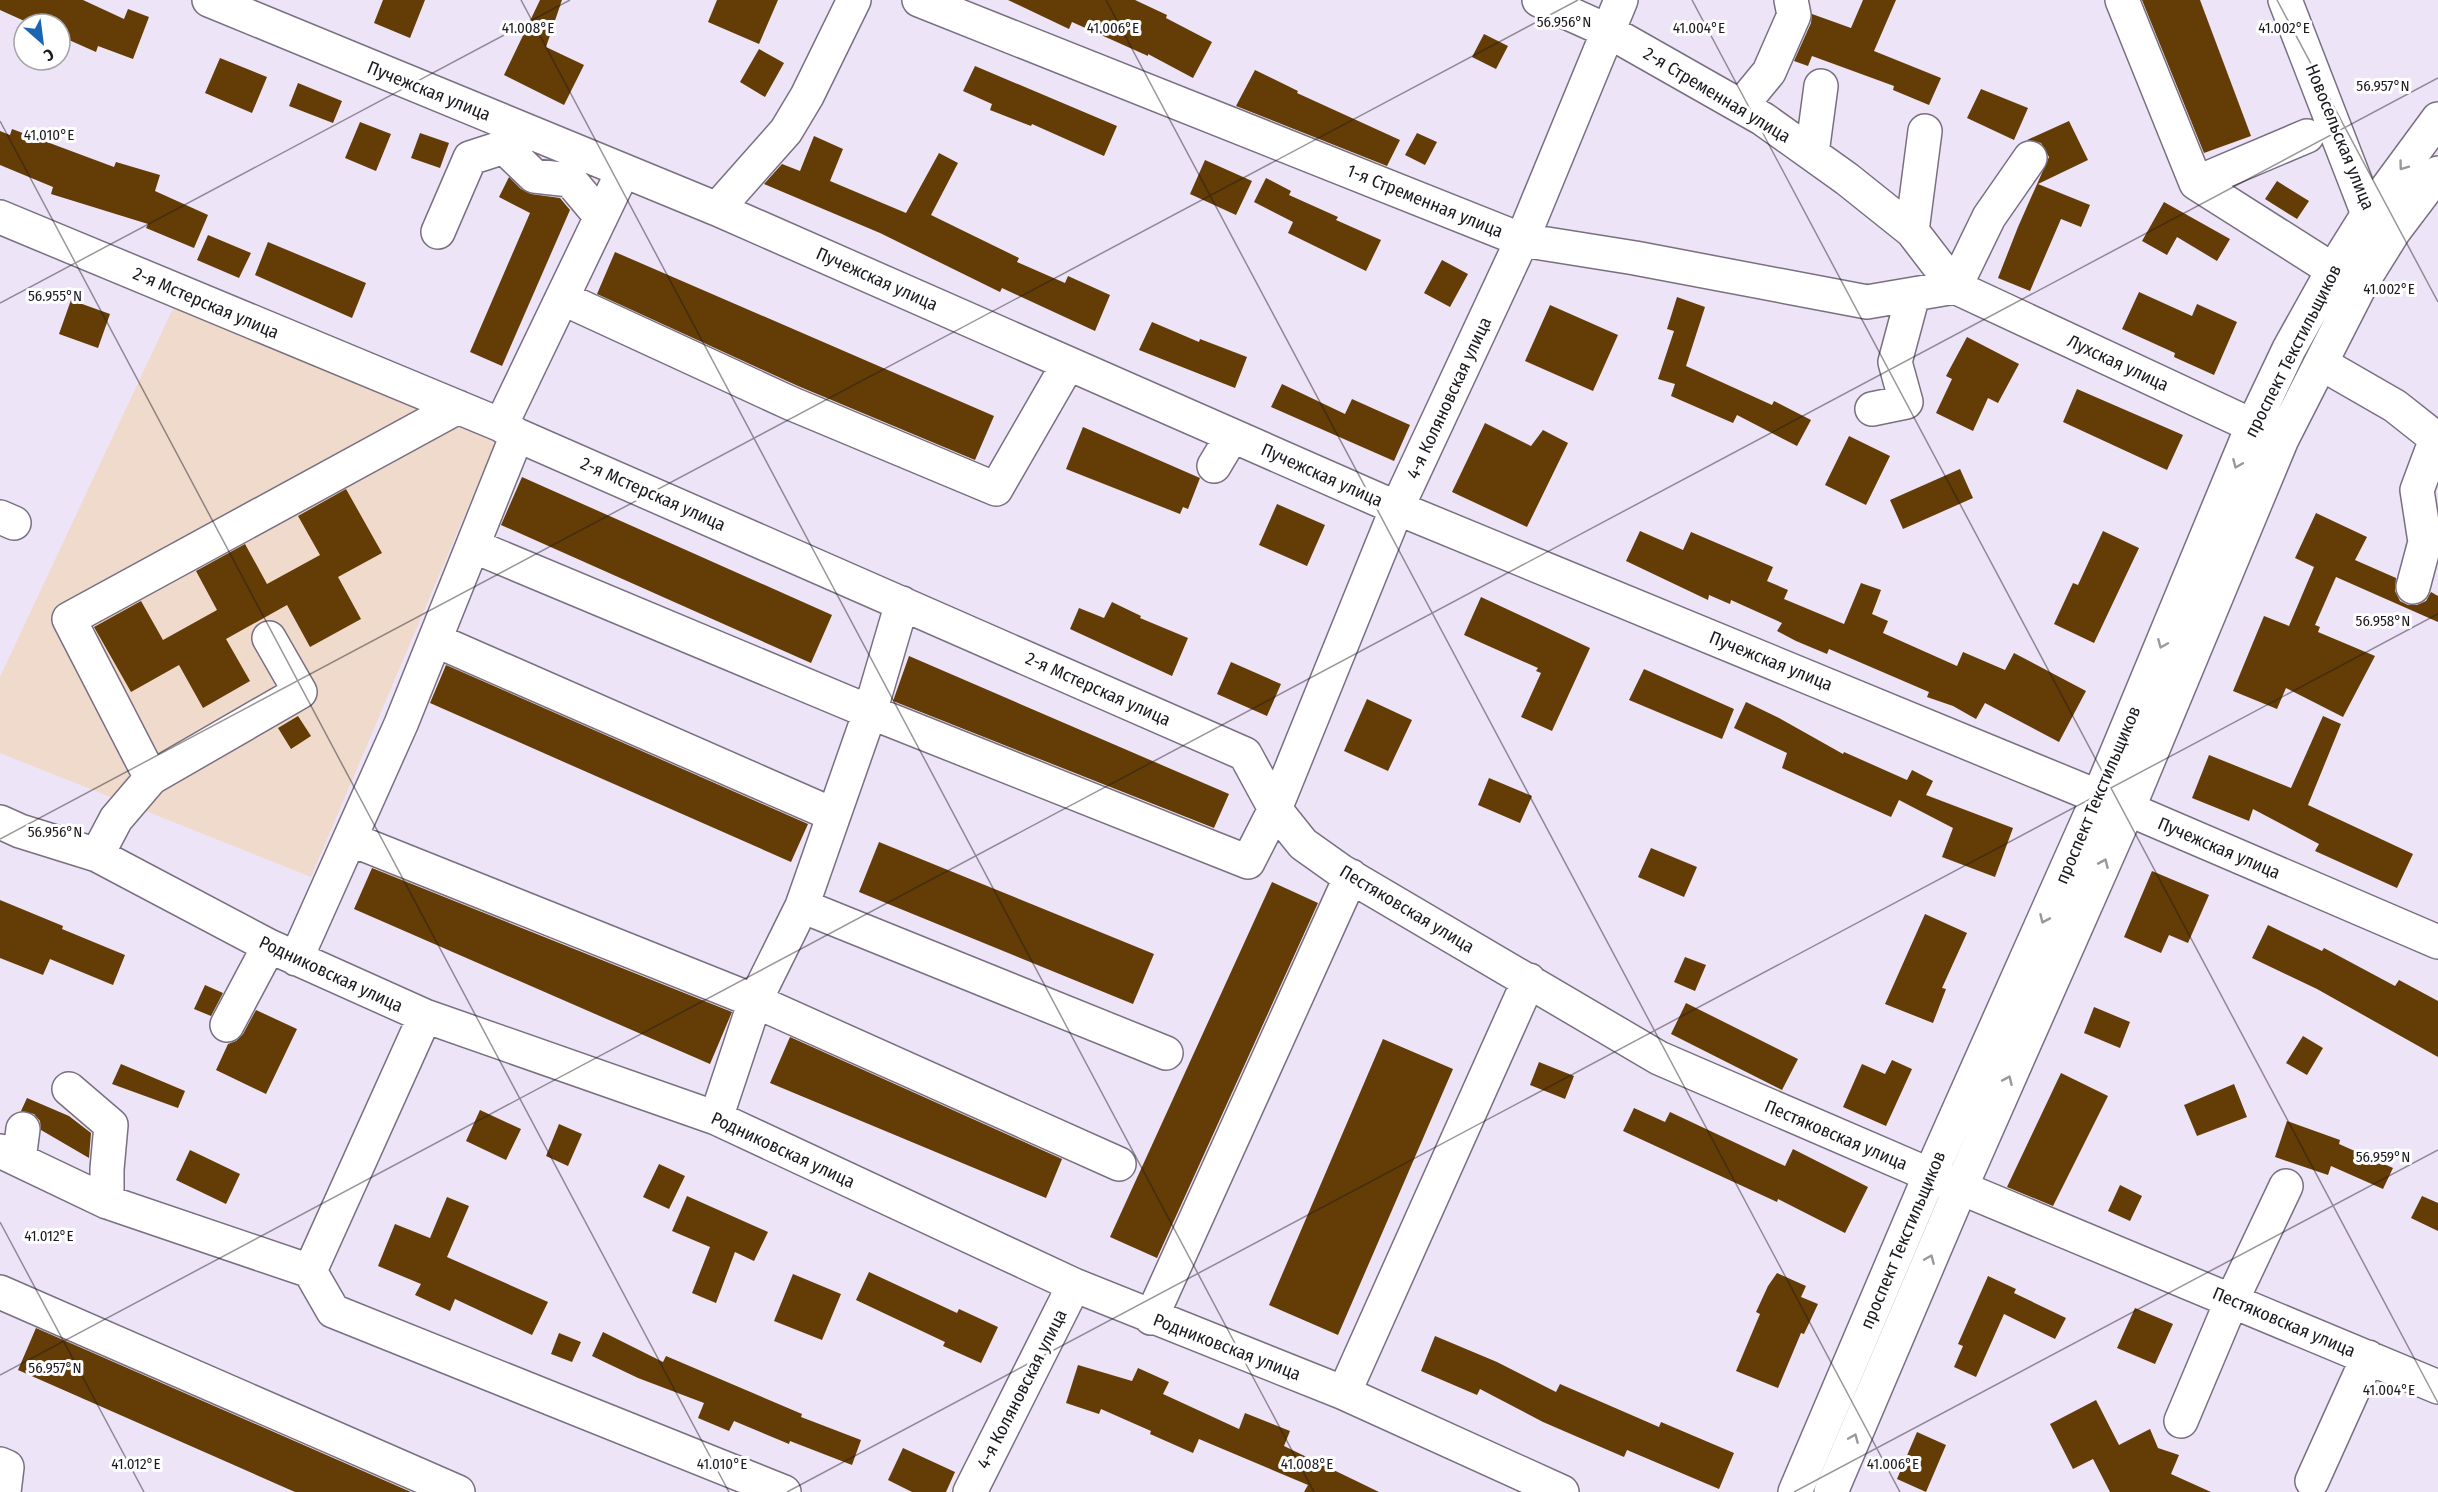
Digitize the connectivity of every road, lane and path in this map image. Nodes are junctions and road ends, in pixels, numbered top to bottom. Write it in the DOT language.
graph roads {
  1 [pos="209,0"];
  2 [pos="854,0"];
  3 [pos="920,0"];
  4 [pos="1539,0"];
  5 [pos="1621,0"];
  6 [pos="1791,0"];
  7 [pos="2122,0"];
  8 [pos="2285,0"];
  9 [pos="1608,31"];
  10 [pos="1821,86"];
  11 [pos="1741,106"];
  12 [pos="2438,119"];
  13 [pos="1925,131"];
  14 [pos="2307,136"];
  15 [pos="1812,153"];
  16 [pos="2030,158"];
  17 [pos="623,171"];
  18 [pos="2438,173"];
  19 [pos="2196,183"];
  20 [pos="717,209"];
  21 [pos="0,217"];
  22 [pos="601,217"];
  23 [pos="2381,222"];
  24 [pos="1912,231"];
  25 [pos="438,232"];
  26 [pos="1522,240"];
  27 [pos="2333,270"];
  28 [pos="1955,287"];
  29 [pos="1913,295"];
  30 [pos="562,298"];
  31 [pos="1068,363"];
  32 [pos="2322,364"];
  33 [pos="458,407"];
  34 [pos="1872,409"];
  35 [pos="2252,427"];
  36 [pos="509,430"];
  37 [pos="1233,436"];
  38 [pos="2282,439"];
  39 [pos="2437,439"];
  40 [pos="1214,466"];
  41 [pos="1397,508"];
  42 [pos="472,546"];
  43 [pos="2413,586"];
  44 [pos="902,603"];
  45 [pos="269,638"];
  46 [pos="435,640"];
  47 [pos="870,712"];
  48 [pos="151,778"];
  49 [pos="2098,798"];
  50 [pos="1275,809"];
  51 [pos="2128,809"];
  52 [pos="834,815"];
  53 [pos="0,822"];
  54 [pos="350,839"];
  55 [pos="97,855"];
  56 [pos="1351,876"];
  57 [pos="802,906"];
  58 [pos="2438,942"];
  59 [pos="282,952"];
  60 [pos="1529,980"];
  61 [pos="755,1001"];
  62 [pos="425,1016"];
  63 [pos="227,1025"];
  64 [pos="1166,1053"];
  65 [pos="69,1089"];
  66 [pos="716,1118"];
  67 [pos="14,1147"];
  68 [pos="1119,1164"];
  69 [pos="1930,1175"];
  70 [pos="2286,1186"];
  71 [pos="1961,1187"];
  72 [pos="107,1202"];
  73 [pos="310,1271"];
  74 [pos="1074,1285"];
  75 [pos="0,1292"];
  76 [pos="2232,1300"];
  77 [pos="1151,1318"];
  78 [pos="2368,1357"];
  79 [pos="2438,1387"];
  80 [pos="1344,1393"];
  81 [pos="2181,1421"];
  82 [pos="0,1464"];
  83 [pos="2312,1481"];
  84 [pos="4,1492"];
  85 [pos="458,1492"];
  86 [pos="784,1492"];
  87 [pos="970,1492"];
  88 [pos="1562,1492"];
  89 [pos="1795,1492"];
  90 [pos="1831,1492"];
  1 -- 17 [label="street, Пучежская улица"];
  2 -- 20 [label="street"];
  3 -- 26 [label="street, 1-я Стременная улица"];
  4 -- 9 [label="street, 2-я Стременная улица"];
  5 -- 9 [label="street, 4-я Коляновская улица"];
  6 -- 11 [label="street"];
  7 -- 19 [label="street"];
  8 -- 23 [label="street, Новосельская улица"];
  9 -- 11 [label="street, 2-я Стременная улица"];
  9 -- 26 [label="street, 4-я Коляновская улица"];
  10 -- 15 [label="street"];
  11 -- 15 [label="street, 2-я Стременная улица"];
  12 -- 23 [label="street, проспект Текстильщиков, one-way"];
  13 -- 24 [label="street"];
  14 -- 19 [label="street"];
  15 -- 24 [label="street, 2-я Стременная улица"];
  16 -- 28 [label="street"];
  17 -- 20 [label="street, Пучежская улица"];
  17 -- 22 [label="street"];
  18 -- 23 [label="street, проспект Текстильщиков"];
  19 -- 27 [label="street"];
  20 -- 31 [label="street, Пучежская улица"];
  21 -- 33 [label="street, 2-я Мстерская улица"];
  22 -- 25 [label="street"];
  22 -- 30 [label="street"];
  23 -- 27 [label="street, проспект Текстильщиков"];
  23 -- 32 [label="street, проспект Текстильщиков"];
  24 -- 28 [label="street, 2-я Стременная улица"];
  26 -- 29 [label="street, 1-я Стременная улица"];
  26 -- 41 [label="street, 4-я Коляновская улица"];
  27 -- 35 [label="street, проспект Текстильщиков"];
  28 -- 29 [label="street, 1-я Стременная улица"];
  28 -- 35 [label="street, Лухская улица"];
  29 -- 34 [label="street"];
  30 -- 31 [label="street"];
  30 -- 36 [label="street"];
  31 -- 37 [label="street, Пучежская улица"];
  32 -- 38 [label="street, проспект Текстильщиков"];
  32 -- 39 [label="street"];
  33 -- 36 [label="street, 2-я Мстерская улица"];
  33 -- 48 [label="street"];
  35 -- 38 [label="street, Лухская улица"];
  35 -- 49 [label="street, проспект Текстильщиков, one-way"];
  36 -- 42 [label="street"];
  36 -- 44 [label="street, 2-я Мстерская улица"];
  37 -- 40 [label="street"];
  37 -- 41 [label="street, Пучежская улица"];
  38 -- 51 [label="street, проспект Текстильщиков"];
  39 -- 43 [label="street"];
  41 -- 49 [label="street, Пучежская улица"];
  41 -- 50 [label="street, 4-я Коляновская улица"];
  42 -- 46 [label="street"];
  42 -- 47 [label="street"];
  44 -- 47 [label="street"];
  44 -- 50 [label="street, 2-я Мстерская улица"];
  45 -- 48 [label="street"];
  46 -- 52 [label="street"];
  46 -- 54 [label="street"];
  47 -- 50 [label="street, 4-я Коляновская улица"];
  47 -- 52 [label="street"];
  48 -- 55 [label="street"];
  49 -- 51 [label="street, Пучежская улица"];
  49 -- 69 [label="street, проспект Текстильщиков, one-way"];
  50 -- 56 [label="street, Пестяковская улица"];
  51 -- 58 [label="street, Пучежская улица"];
  71 -- 51 [label="street, проспект Текстильщиков, one-way"];
  52 -- 57 [label="street"];
  53 -- 55 [label="street, Родниковская улица"];
  54 -- 59 [label="street"];
  54 -- 61 [label="street"];
  55 -- 59 [label="street, Родниковская улица"];
  56 -- 60 [label="street, Пестяковская улица"];
  56 -- 77 [label="street"];
  57 -- 61 [label="street"];
  57 -- 64 [label="street"];
  59 -- 62 [label="street, Родниковская улица"];
  59 -- 63 [label="street"];
  60 -- 69 [label="street, Пестяковская улица"];
  60 -- 80 [label="street"];
  61 -- 66 [label="street"];
  61 -- 68 [label="street"];
  62 -- 66 [label="street, Родниковская улица"];
  62 -- 73 [label="street"];
  65 -- 72 [label="street"];
  66 -- 74 [label="street, Родниковская улица"];
  67 -- 72 [label="street"];
  69 -- 71 [label="street, Пестяковская улица"];
  69 -- 89 [label="street, проспект Текстильщиков"];
  70 -- 76 [label="street"];
  71 -- 76 [label="street, Пестяковская улица"];
  90 -- 71 [label="street, проспект Текстильщиков, one-way"];
  72 -- 73 [label="street"];
  73 -- 86 [label="street"];
  74 -- 77 [label="street, Родниковская улица"];
  74 -- 87 [label="street, 4-я Коляновская улица"];
  75 -- 85 [label="street"];
  76 -- 78 [label="street, Пестяковская улица"];
  76 -- 81 [label="street"];
  77 -- 80 [label="street, Родниковская улица"];
  78 -- 79 [label="street, Пестяковская улица"];
  78 -- 83 [label="street"];
  80 -- 88 [label="street, Родниковская улица"];
  82 -- 84 [label="street"];
}
